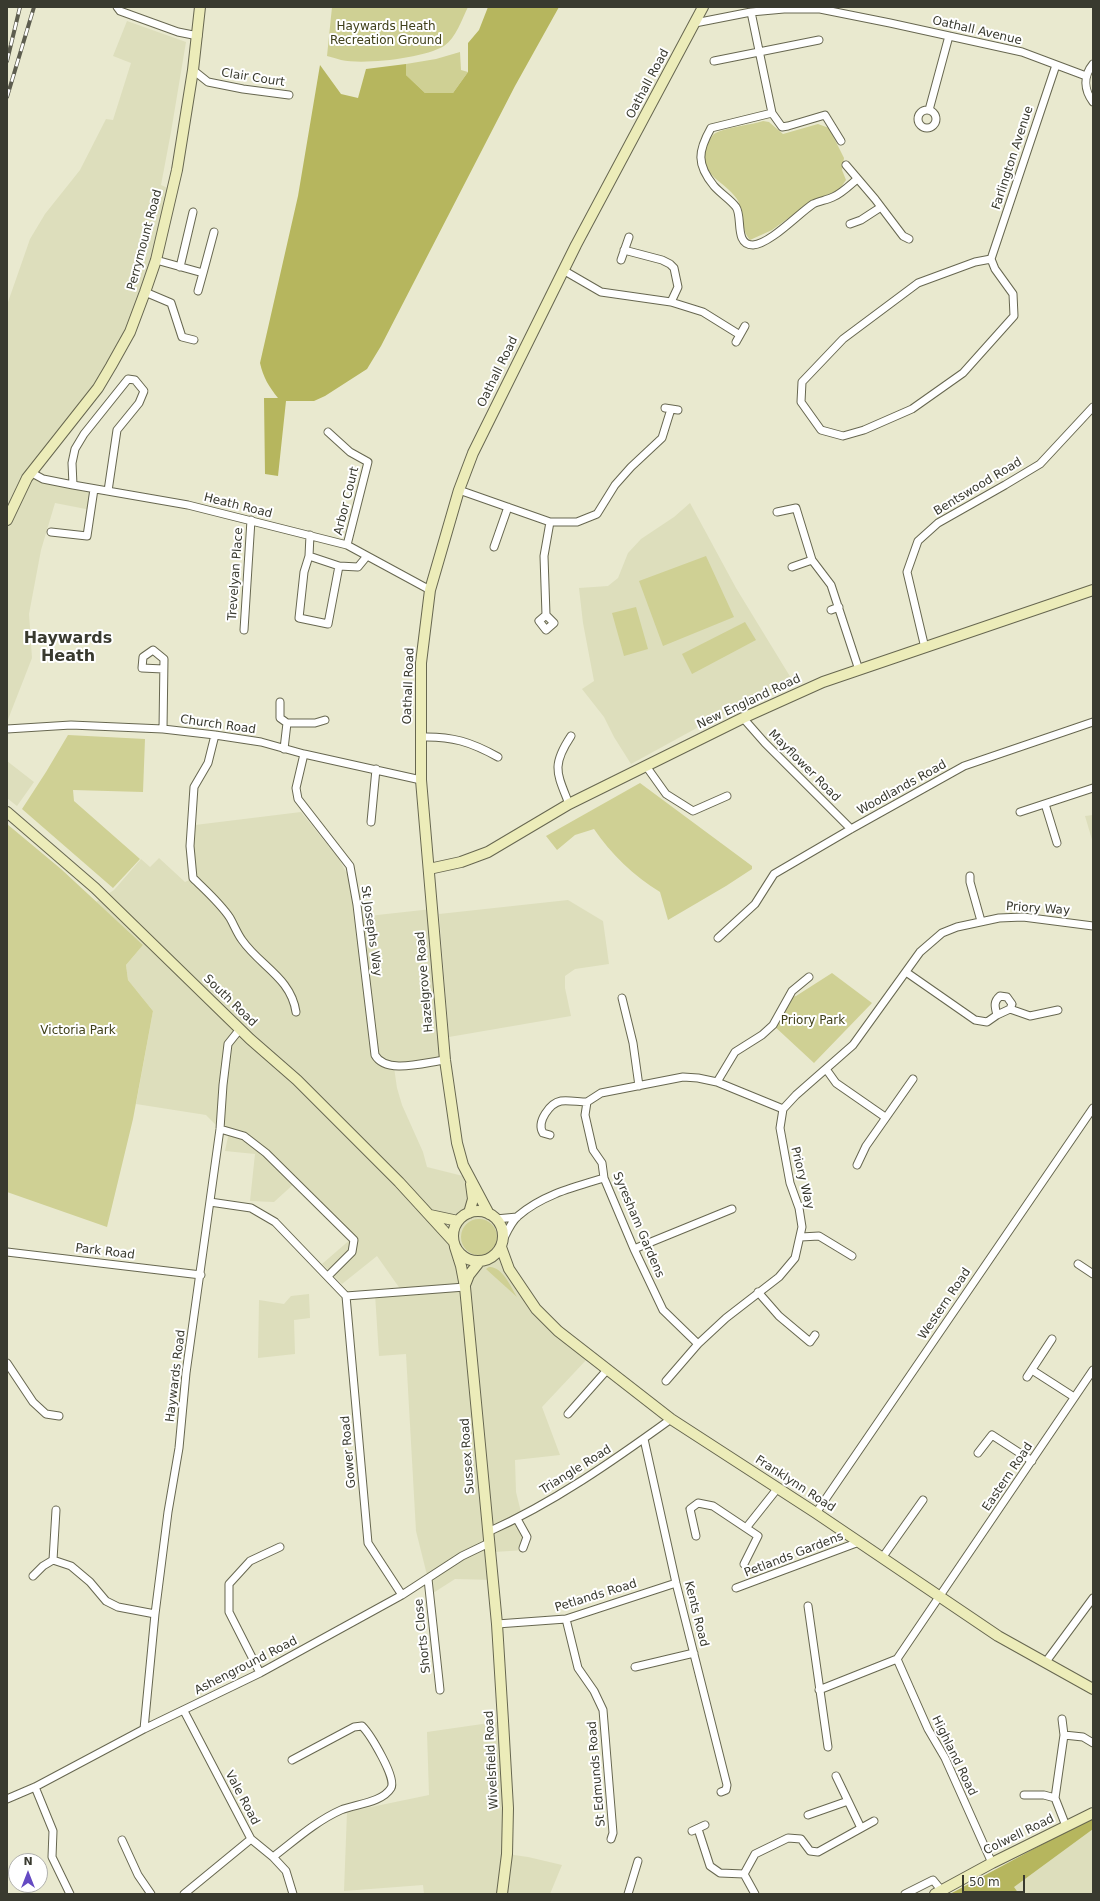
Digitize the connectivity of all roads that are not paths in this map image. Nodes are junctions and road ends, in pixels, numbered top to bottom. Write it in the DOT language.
graph roads {
  1 [pos="117,7"];
  2 [pos="200,7"];
  3 [pos="703,7"];
  4 [pos="751,12"];
  5 [pos="695,23"];
  6 [pos="198,36"];
  7 [pos="949,36"];
  8 [pos="819,40"];
  9 [pos="759,53"];
  10 [pos="714,62"];
  11 [pos="1093,64"];
  12 [pos="1056,65"];
  13 [pos="194,70"];
  14 [pos="1086,76"];
  15 [pos="289,95"];
  16 [pos="1093,102"];
  17 [pos="929,110"];
  18 [pos="772,113"];
  19 [pos="841,141"];
  20 [pos="846,165"];
  21 [pos="857,179"];
  22 [pos="881,207"];
  23 [pos="193,212"];
  24 [pos="850,224"];
  25 [pos="214,232"];
  26 [pos="629,237"];
  27 [pos="909,239"];
  28 [pos="624,250"];
  29 [pos="991,259"];
  30 [pos="156,260"];
  31 [pos="621,260"];
  32 [pos="180,267"];
  33 [pos="563,270"];
  34 [pos="203,273"];
  35 [pos="198,291"];
  36 [pos="146,292"];
  37 [pos="671,302"];
  38 [pos="745,326"];
  39 [pos="194,340"];
  40 [pos="1093,407"];
  41 [pos="671,409"];
  42 [pos="328,432"];
  43 [pos="32,472"];
  44 [pos="73,485"];
  45 [pos="94,489"];
  46 [pos="459,490"];
  47 [pos="108,491"];
  48 [pos="508,507"];
  49 [pos="777,512"];
  50 [pos="7,520"];
  51 [pos="251,520"];
  52 [pos="550,522"];
  53 [pos="51,532"];
  54 [pos="310,536"];
  55 [pos="347,545"];
  56 [pos="494,547"];
  57 [pos="309,556"];
  58 [pos="367,556"];
  59 [pos="812,560"];
  60 [pos="339,566"];
  61 [pos="792,567"];
  62 [pos="430,590"];
  63 [pos="1093,590"];
  64 [pos="839,607"];
  65 [pos="831,610"];
  66 [pos="546,614"];
  67 [pos="244,630"];
  68 [pos="925,648"];
  69 [pos="163,669"];
  70 [pos="859,670"];
  71 [pos="280,702"];
  72 [pos="743,718"];
  73 [pos="325,720"];
  74 [pos="1093,722"];
  75 [pos="287,723"];
  76 [pos="7,729"];
  77 [pos="163,729"];
  78 [pos="215,735"];
  79 [pos="571,736"];
  80 [pos="421,737"];
  81 [pos="284,749"];
  82 [pos="304,754"];
  83 [pos="498,757"];
  84 [pos="646,766"];
  85 [pos="376,769"];
  86 [pos="421,780"];
  87 [pos="1093,788"];
  88 [pos="728,796"];
  89 [pos="569,804"];
  90 [pos="1045,804"];
  91 [pos="7,812"];
  92 [pos="1020,812"];
  93 [pos="371,822"];
  94 [pos="851,829"];
  95 [pos="1056,843"];
  96 [pos="430,869"];
  97 [pos="970,876"];
  98 [pos="981,921"];
  99 [pos="1093,926"];
  100 [pos="718,938"];
  101 [pos="906,972"];
  102 [pos="808,977"];
  103 [pos="622,998"];
  104 [pos="1010,1009"];
  105 [pos="1058,1010"];
  106 [pos="296,1012"];
  107 [pos="997,1015"];
  108 [pos="240,1029"];
  109 [pos="445,1060"];
  110 [pos="826,1069"];
  111 [pos="913,1079"];
  112 [pos="717,1082"];
  113 [pos="639,1086"];
  114 [pos="587,1102"];
  115 [pos="1093,1108"];
  116 [pos="783,1109"];
  117 [pos="885,1117"];
  118 [pos="220,1129"];
  119 [pos="550,1135"];
  120 [pos="857,1165"];
  121 [pos="470,1178"];
  122 [pos="604,1178"];
  123 [pos="210,1202"];
  124 [pos="732,1209"];
  125 [pos="469,1213"];
  126 [pos="430,1215"];
  127 [pos="493,1216"];
  128 [pos="517,1217"];
  129 [pos="458,1221"];
  130 [pos="801,1237"];
  131 [pos="502,1243"];
  132 [pos="454,1244"];
  133 [pos="634,1249"];
  134 [pos="7,1252"];
  135 [pos="852,1256"];
  136 [pos="485,1260"];
  137 [pos="1078,1264"];
  138 [pos="509,1269"];
  139 [pos="1093,1274"];
  140 [pos="200,1275"];
  141 [pos="328,1276"];
  142 [pos="465,1287"];
  143 [pos="758,1292"];
  144 [pos="346,1296"];
  145 [pos="815,1335"];
  146 [pos="1052,1339"];
  147 [pos="698,1344"];
  148 [pos="7,1363"];
  149 [pos="608,1370"];
  150 [pos="1032,1370"];
  151 [pos="1093,1370"];
  152 [pos="1027,1377"];
  153 [pos="666,1381"];
  154 [pos="1074,1397"];
  155 [pos="568,1414"];
  156 [pos="58,1416"];
  157 [pos="671,1419"];
  158 [pos="644,1439"];
  159 [pos="978,1453"];
  160 [pos="1032,1461"];
  161 [pos="777,1489"];
  162 [pos="923,1500"];
  163 [pos="56,1510"];
  164 [pos="816,1513"];
  165 [pos="517,1519"];
  166 [pos="746,1528"];
  167 [pos="488,1532"];
  168 [pos="696,1536"];
  169 [pos="859,1542"];
  170 [pos="489,1543"];
  171 [pos="280,1547"];
  172 [pos="523,1548"];
  173 [pos="882,1558"];
  174 [pos="53,1560"];
  175 [pos="744,1564"];
  176 [pos="33,1576"];
  177 [pos="428,1579"];
  178 [pos="676,1583"];
  179 [pos="736,1588"];
  180 [pos="402,1595"];
  181 [pos="940,1597"];
  182 [pos="1093,1598"];
  183 [pos="808,1606"];
  184 [pos="155,1614"];
  185 [pos="566,1619"];
  186 [pos="497,1624"];
  187 [pos="694,1653"];
  188 [pos="896,1659"];
  189 [pos="1045,1663"];
  190 [pos="635,1667"];
  191 [pos="260,1673"];
  192 [pos="1093,1689"];
  193 [pos="440,1690"];
  194 [pos="820,1690"];
  195 [pos="184,1711"];
  196 [pos="1062,1719"];
  197 [pos="144,1729"];
  198 [pos="1064,1735"];
  199 [pos="1093,1742"];
  200 [pos="828,1748"];
  201 [pos="292,1760"];
  202 [pos="836,1776"];
  203 [pos="35,1787"];
  204 [pos="721,1792"];
  205 [pos="1024,1795"];
  206 [pos="1055,1798"];
  207 [pos="7,1799"];
  208 [pos="848,1801"];
  209 [pos="1093,1813"];
  210 [pos="808,1816"];
  211 [pos="874,1821"];
  212 [pos="705,1825"];
  213 [pos="1066,1826"];
  214 [pos="861,1828"];
  215 [pos="611,1839"];
  216 [pos="122,1840"];
  217 [pos="251,1840"];
  218 [pos="273,1857"];
  219 [pos="638,1861"];
  220 [pos="992,1863"];
  221 [pos="744,1874"];
  222 [pos="939,1892"];
  223 [pos="70,1894"];
  224 [pos="150,1894"];
  225 [pos="184,1894"];
  226 [pos="293,1894"];
  227 [pos="502,1894"];
  228 [pos="628,1894"];
  229 [pos="754,1894"];
  230 [pos="905,1894"];
  1 -- 6 [label="street"];
  2 -- 6 [label="main road, Perrymount Road"];
  3 -- 5 [label="main road, Oathall Road"];
  4 -- 5 [label="street, Oathall Avenue"];
  4 -- 7 [label="street, Oathall Avenue"];
  4 -- 9 [label="street"];
  5 -- 33 [label="main road, Oathall Road"];
  6 -- 13 [label="main road, Perrymount Road"];
  7 -- 12 [label="street, Oathall Avenue"];
  7 -- 17 [label="street"];
  8 -- 9 [label="street"];
  9 -- 10 [label="street"];
  9 -- 18 [label="street"];
  11 -- 14 [label="street"];
  12 -- 14 [label="street, Oathall Avenue"];
  12 -- 29 [label="street, Farlington Avenue"];
  13 -- 15 [label="street, Clair Court"];
  13 -- 30 [label="main road, Perrymount Road"];
  14 -- 16 [label="street"];
  18 -- 19 [label="street"];
  18 -- 21 [label="street"];
  20 -- 21 [label="street"];
  21 -- 22 [label="street"];
  22 -- 24 [label="street"];
  22 -- 27 [label="street"];
  23 -- 32 [label="street"];
  25 -- 34 [label="street"];
  26 -- 28 [label="street"];
  28 -- 31 [label="street"];
  28 -- 37 [label="street"];
  29 -- 29 [label="street"];
  30 -- 32 [label="street"];
  30 -- 36 [label="main road, Perrymount Road"];
  32 -- 34 [label="street"];
  33 -- 37 [label="street"];
  33 -- 46 [label="main road, Oathall Road"];
  34 -- 35 [label="street"];
  36 -- 39 [label="street"];
  36 -- 43 [label="main road, Perrymount Road"];
  37 -- 38 [label="street"];
  40 -- 68 [label="street, Bentswood Road"];
  41 -- 52 [label="street"];
  42 -- 55 [label="street, Arbor Court"];
  43 -- 44 [label="street, Heath Road"];
  43 -- 50 [label="main road, Perrymount Road"];
  44 -- 45 [label="street, Heath Road"];
  44 -- 47 [label="street"];
  45 -- 47 [label="street, Heath Road"];
  45 -- 53 [label="street"];
  46 -- 48 [label="street"];
  46 -- 62 [label="main road, Oathall Road"];
  47 -- 51 [label="street, Heath Road"];
  48 -- 52 [label="street"];
  48 -- 56 [label="street"];
  49 -- 59 [label="street"];
  51 -- 54 [label="street, Heath Road"];
  51 -- 67 [label="street, Trevelyan Place"];
  52 -- 66 [label="street"];
  54 -- 55 [label="street, Heath Road"];
  54 -- 57 [label="street"];
  55 -- 58 [label="street, Heath Road"];
  57 -- 60 [label="street"];
  57 -- 60 [label="street"];
  58 -- 60 [label="street"];
  58 -- 62 [label="street, Heath Road"];
  59 -- 61 [label="street"];
  59 -- 64 [label="street"];
  62 -- 80 [label="main road, Oathall Road"];
  63 -- 68 [label="main road, New England Road"];
  64 -- 65 [label="street"];
  64 -- 70 [label="street"];
  68 -- 70 [label="main road, New England Road"];
  69 -- 77 [label="street"];
  70 -- 72 [label="main road, New England Road"];
  71 -- 75 [label="street"];
  72 -- 84 [label="main road, New England Road"];
  72 -- 94 [label="street, Mayflower Road"];
  73 -- 75 [label="street"];
  74 -- 94 [label="street, Woodlands Road"];
  75 -- 81 [label="street"];
  76 -- 77 [label="street, Church Road"];
  77 -- 78 [label="street, Church Road"];
  78 -- 81 [label="street, Church Road"];
  78 -- 106 [label="street"];
  79 -- 89 [label="street"];
  80 -- 83 [label="street"];
  80 -- 86 [label="main road, Oathall Road"];
  81 -- 82 [label="street, Church Road"];
  82 -- 85 [label="street, Church Road"];
  82 -- 109 [label="street, St Josephs Way"];
  84 -- 88 [label="street"];
  84 -- 89 [label="main road, New England Road"];
  85 -- 86 [label="street, Church Road"];
  85 -- 93 [label="street"];
  86 -- 96 [label="main road, Hazelgrove Road"];
  87 -- 90 [label="street"];
  89 -- 96 [label="main road, New England Road"];
  90 -- 92 [label="street"];
  90 -- 95 [label="street"];
  91 -- 108 [label="main road, South Road"];
  94 -- 100 [label="street, Woodlands Road"];
  96 -- 109 [label="main road, Hazelgrove Road"];
  97 -- 98 [label="street"];
  98 -- 99 [label="street, Priory Way"];
  98 -- 101 [label="street, Priory Way"];
  101 -- 107 [label="street"];
  101 -- 110 [label="street, Priory Way"];
  102 -- 112 [label="street"];
  103 -- 113 [label="street"];
  104 -- 105 [label="street"];
  104 -- 107 [label="street"];
  104 -- 107 [label="street"];
  108 -- 118 [label="street, Haywards Road"];
  108 -- 126 [label="main road, South Road"];
  109 -- 121 [label="main road, Hazelgrove Road"];
  110 -- 116 [label="street, Priory Way"];
  110 -- 117 [label="street"];
  111 -- 117 [label="street"];
  112 -- 113 [label="street"];
  112 -- 116 [label="street"];
  113 -- 114 [label="street"];
  114 -- 119 [label="street"];
  114 -- 122 [label="street, Syresham Gardens"];
  115 -- 164 [label="street, Western Road"];
  116 -- 130 [label="street, Priory Way"];
  117 -- 120 [label="street"];
  118 -- 123 [label="street, Haywards Road"];
  118 -- 141 [label="street"];
  121 -- 125 [label="main road, Hazelgrove Road"];
  121 -- 127 [label="main road, Hazelgrove Road"];
  122 -- 128 [label="street"];
  122 -- 133 [label="street, Syresham Gardens"];
  123 -- 140 [label="street, Haywards Road"];
  123 -- 141 [label="street"];
  124 -- 133 [label="street"];
  125 -- 127 [label="main road"];
  125 -- 129 [label="main road"];
  126 -- 129 [label="main road"];
  126 -- 132 [label="main road, South Road"];
  127 -- 128 [label="street"];
  127 -- 131 [label="main road"];
  128 -- 131 [label="street"];
  129 -- 132 [label="main road"];
  130 -- 135 [label="street"];
  130 -- 143 [label="street, Priory Way"];
  131 -- 136 [label="main road"];
  131 -- 138 [label="main road, Franklynn Road"];
  132 -- 136 [label="main road"];
  132 -- 142 [label="main road, Sussex Road"];
  133 -- 147 [label="street, Syresham Gardens"];
  134 -- 140 [label="street, Park Road"];
  136 -- 138 [label="main road, Franklynn Road"];
  136 -- 142 [label="main road"];
  137 -- 139 [label="street"];
  138 -- 149 [label="main road, Franklynn Road"];
  140 -- 184 [label="street, Haywards Road"];
  141 -- 144 [label="street"];
  142 -- 144 [label="street"];
  142 -- 167 [label="main road, Sussex Road"];
  143 -- 145 [label="street"];
  143 -- 147 [label="street, Priory Way"];
  144 -- 180 [label="street, Gower Road"];
  146 -- 150 [label="street"];
  147 -- 153 [label="street, Priory Way"];
  148 -- 156 [label="street"];
  149 -- 155 [label="street"];
  149 -- 157 [label="main road, Franklynn Road"];
  150 -- 152 [label="street"];
  150 -- 154 [label="street"];
  151 -- 154 [label="street, Eastern Road"];
  154 -- 160 [label="street, Eastern Road"];
  157 -- 158 [label="street, Triangle Road"];
  157 -- 161 [label="main road, Franklynn Road"];
  158 -- 165 [label="street, Triangle Road"];
  158 -- 178 [label="street, Kents Road"];
  159 -- 160 [label="street"];
  160 -- 181 [label="street, Eastern Road"];
  161 -- 164 [label="main road, Franklynn Road"];
  161 -- 166 [label="street"];
  162 -- 173 [label="street"];
  163 -- 174 [label="street"];
  164 -- 169 [label="main road, Franklynn Road"];
  165 -- 167 [label="street, Triangle Road"];
  165 -- 172 [label="street"];
  166 -- 168 [label="street"];
  166 -- 175 [label="street"];
  167 -- 170 [label="main road, Sussex Road"];
  169 -- 173 [label="main road, Franklynn Road"];
  169 -- 179 [label="street, Petlands Gardens"];
  170 -- 177 [label="street, Ashenground Road"];
  170 -- 186 [label="main road, Sussex Road"];
  171 -- 191 [label="street"];
  173 -- 181 [label="main road, Franklynn Road"];
  174 -- 176 [label="street"];
  174 -- 184 [label="street"];
  177 -- 180 [label="street, Ashenground Road"];
  177 -- 193 [label="street, Shorts Close"];
  178 -- 185 [label="street, Petlands Road"];
  178 -- 187 [label="street, Kents Road"];
  180 -- 191 [label="street, Ashenground Road"];
  181 -- 188 [label="street, Eastern Road"];
  181 -- 189 [label="main road, Franklynn Road"];
  182 -- 189 [label="street"];
  183 -- 194 [label="street"];
  184 -- 197 [label="street, Haywards Road"];
  185 -- 186 [label="street, Petlands Road"];
  185 -- 215 [label="street, St Edmunds Road"];
  186 -- 227 [label="main road, Wivelsfield Road"];
  187 -- 190 [label="street"];
  187 -- 204 [label="street, Kents Road"];
  188 -- 194 [label="street"];
  188 -- 220 [label="street, Highland Road"];
  189 -- 192 [label="main road, Franklynn Road"];
  191 -- 195 [label="street, Ashenground Road"];
  194 -- 200 [label="street"];
  195 -- 197 [label="street, Ashenground Road"];
  195 -- 217 [label="street, Vale Road"];
  196 -- 198 [label="street"];
  197 -- 203 [label="street, Ashenground Road"];
  198 -- 199 [label="street"];
  198 -- 206 [label="street"];
  201 -- 218 [label="street"];
  202 -- 208 [label="street"];
  203 -- 207 [label="street, Ashenground Road"];
  203 -- 223 [label="street"];
  205 -- 206 [label="street"];
  206 -- 213 [label="street"];
  208 -- 210 [label="street"];
  208 -- 214 [label="street"];
  209 -- 213 [label="main road, Colwell Road"];
  211 -- 214 [label="street"];
  212 -- 221 [label="street"];
  213 -- 220 [label="main road, Colwell Road"];
  214 -- 221 [label="street"];
  216 -- 224 [label="street"];
  217 -- 218 [label="street"];
  217 -- 225 [label="street, Vale Road"];
  218 -- 226 [label="street"];
  219 -- 228 [label="street"];
  220 -- 222 [label="main road, Colwell Road"];
  221 -- 229 [label="street"];
  222 -- 230 [label="street"];
}
